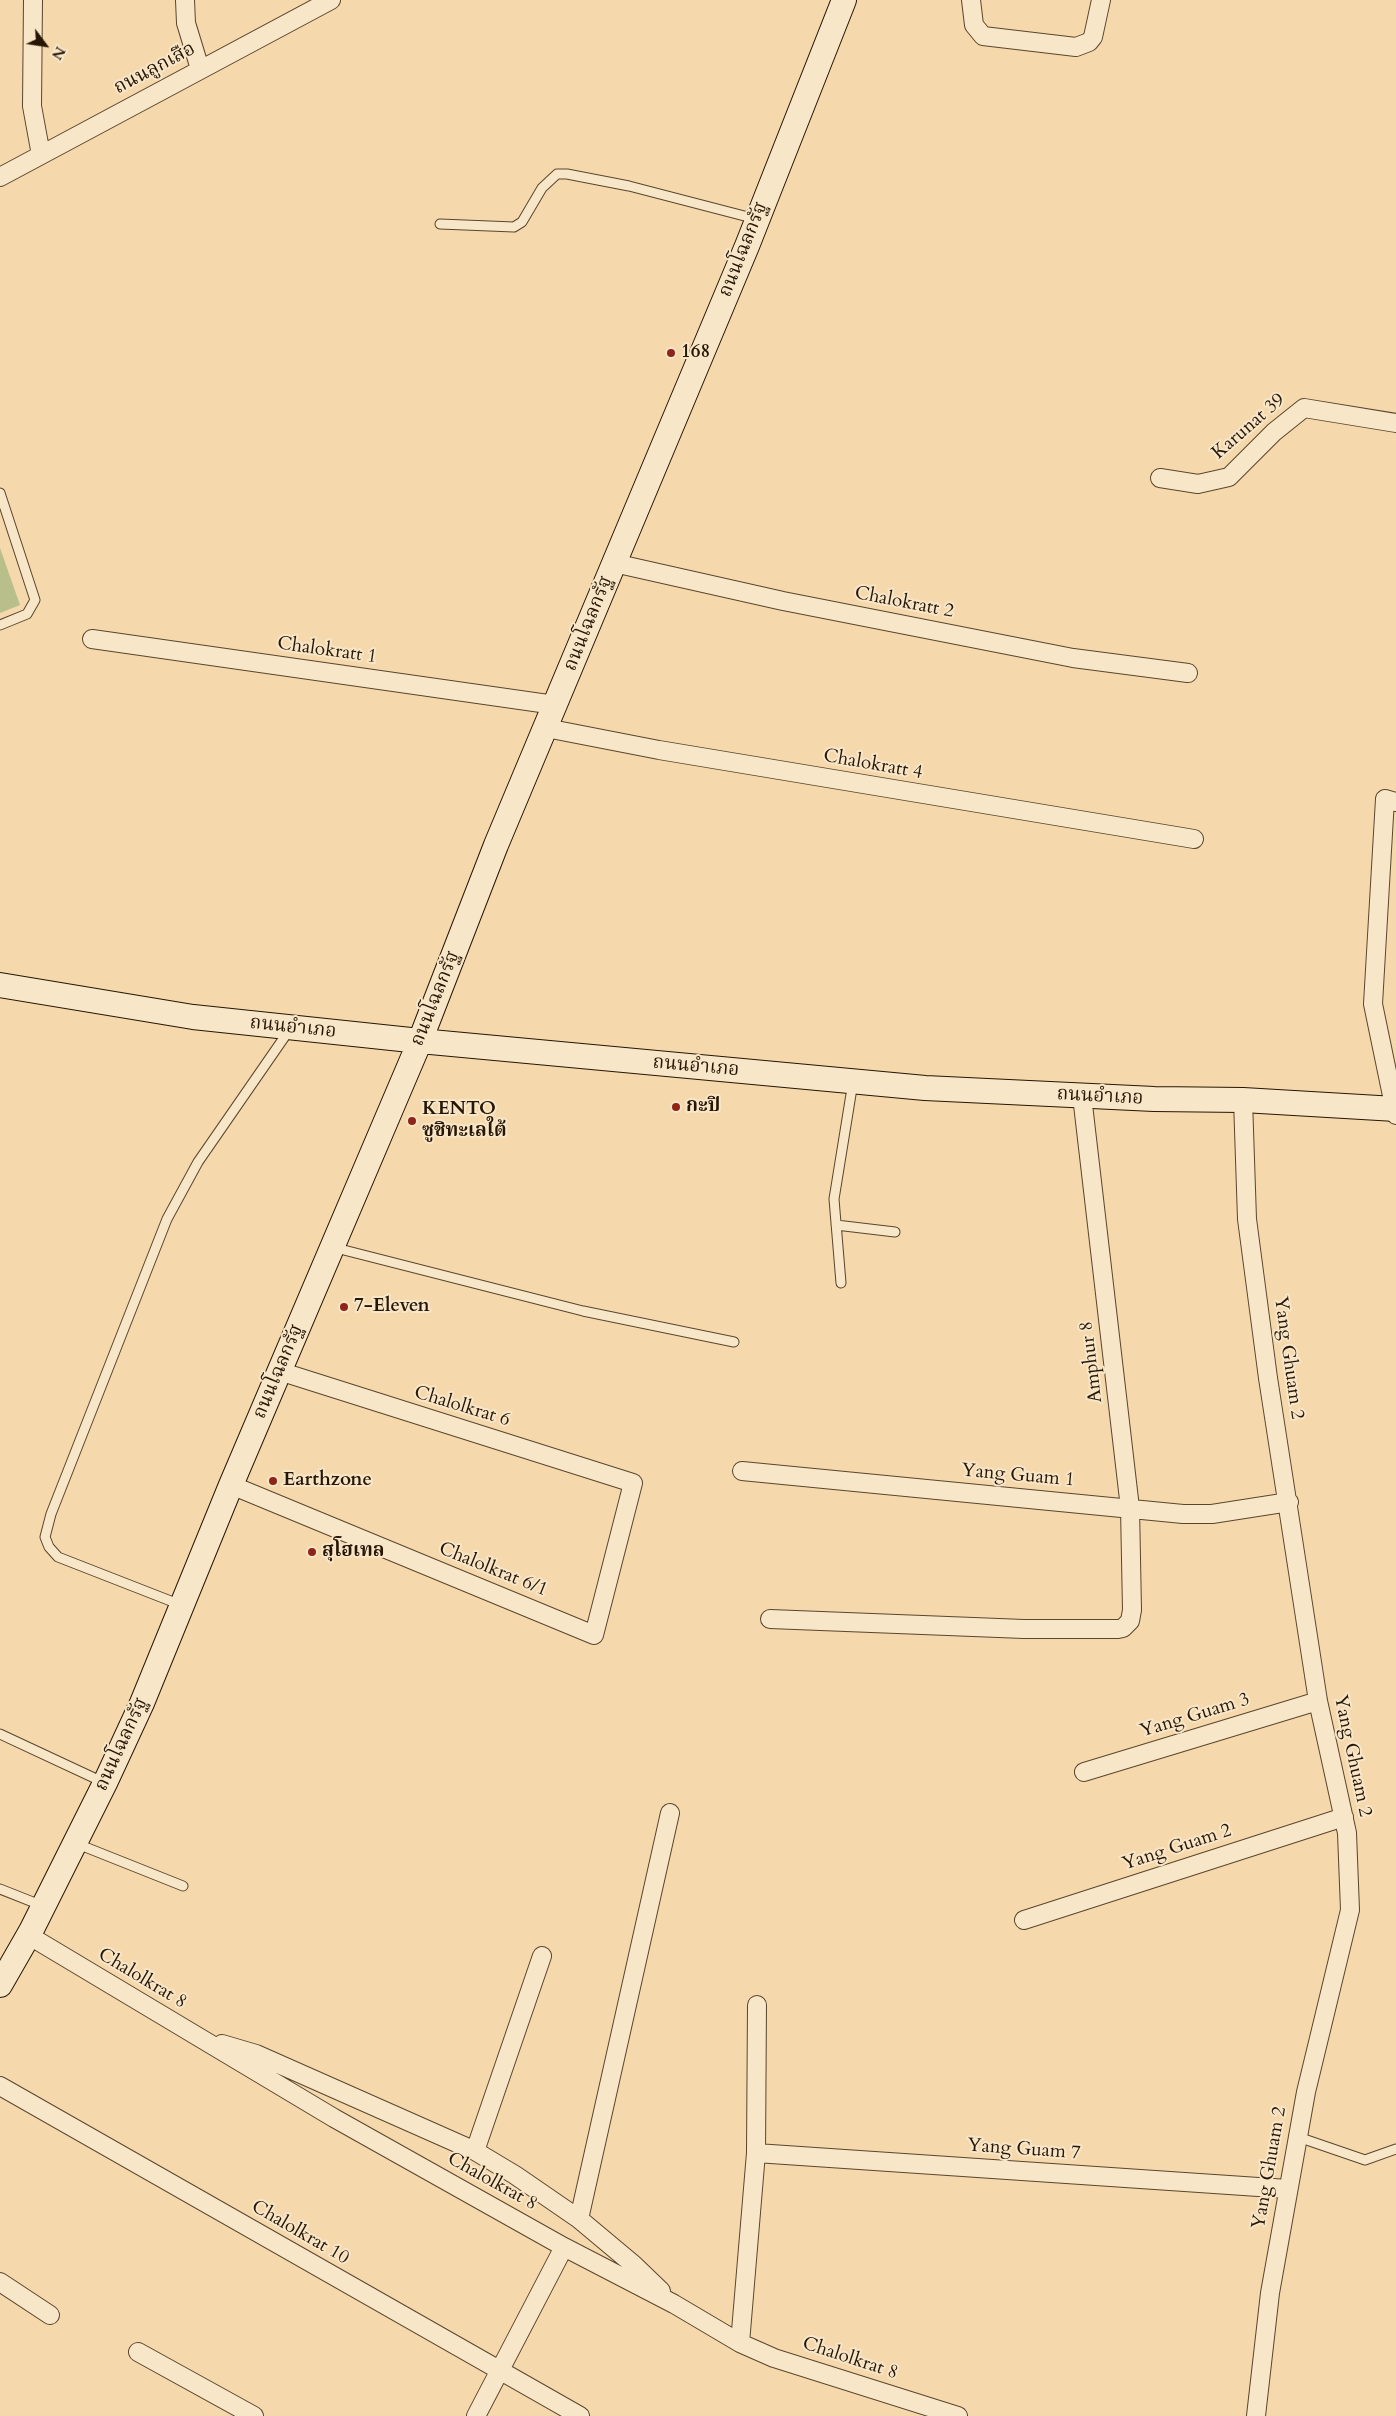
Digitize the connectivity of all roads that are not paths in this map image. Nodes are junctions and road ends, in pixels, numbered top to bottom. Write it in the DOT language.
graph roads {
  1 [pos="33,0"];
  2 [pos="185,0"];
  3 [pos="331,0"];
  4 [pos="844,0"];
  5 [pos="971,0"];
  6 [pos="1101,0"];
  7 [pos="200,69"];
  8 [pos="42,155"];
  9 [pos="0,177"];
  10 [pos="756,219"];
  11 [pos="440,224"];
  12 [pos="1396,423"];
  13 [pos="1160,478"];
  14 [pos="0,493"];
  15 [pos="614,563"];
  16 [pos="0,625"];
  17 [pos="92,639"];
  18 [pos="1188,673"];
  19 [pos="555,705"];
  20 [pos="546,728"];
  21 [pos="1390,800"];
  22 [pos="1194,840"];
  23 [pos="0,985"];
  24 [pos="291,1028"];
  25 [pos="420,1041"];
  26 [pos="853,1082"];
  27 [pos="1082,1096"];
  28 [pos="1242,1100"];
  29 [pos="1396,1111"];
  30 [pos="836,1225"];
  31 [pos="895,1232"];
  32 [pos="332,1247"];
  33 [pos="841,1282"];
  34 [pos="734,1342"];
  35 [pos="279,1371"];
  36 [pos="742,1471"];
  37 [pos="633,1483"];
  38 [pos="231,1485"];
  39 [pos="1289,1502"];
  40 [pos="1130,1508"];
  41 [pos="181,1605"];
  42 [pos="770,1619"];
  43 [pos="1318,1701"];
  44 [pos="0,1734"];
  45 [pos="1084,1772"];
  46 [pos="105,1783"];
  47 [pos="670,1813"];
  48 [pos="1344,1816"];
  49 [pos="75,1843"];
  50 [pos="183,1886"];
  51 [pos="0,1889"];
  52 [pos="43,1906"];
  53 [pos="1024,1920"];
  54 [pos="28,1935"];
  55 [pos="542,1956"];
  56 [pos="1,1983"];
  57 [pos="757,2006"];
  58 [pos="197,2036"];
  59 [pos="0,2086"];
  60 [pos="1298,2137"];
  61 [pos="1396,2149"];
  62 [pos="475,2151"];
  63 [pos="756,2153"];
  64 [pos="1288,2189"];
  65 [pos="579,2219"];
  66 [pos="564,2247"];
  67 [pos="0,2282"];
  68 [pos="674,2304"];
  69 [pos="50,2316"];
  70 [pos="740,2344"];
  71 [pos="138,2352"];
  72 [pos="501,2370"];
  73 [pos="254,2416"];
  74 [pos="476,2416"];
  75 [pos="580,2416"];
  76 [pos="958,2416"];
  77 [pos="1256,2416"];
  1 -- 8 [label="street"];
  2 -- 7 [label="street"];
  3 -- 7 [label="street, ถนนลูกเสือ"];
  4 -- 10 [label="street, ถนนโฉลกรัฐ"];
  5 -- 6 [label="street"];
  7 -- 8 [label="street, ถนนลูกเสือ"];
  8 -- 9 [label="street, ถนนลูกเสือ"];
  10 -- 11 [label="lane"];
  10 -- 15 [label="street, ถนนโฉลกรัฐ"];
  12 -- 13 [label="street, Karunat 39"];
  14 -- 16 [label="lane"];
  15 -- 18 [label="street, Chalokratt 2"];
  15 -- 19 [label="street, ถนนโฉลกรัฐ"];
  17 -- 19 [label="street, Chalokratt 1"];
  19 -- 20 [label="street, ถนนโฉลกรัฐ"];
  20 -- 22 [label="street, Chalokratt 4"];
  20 -- 25 [label="street, ถนนโฉลกรัฐ"];
  21 -- 29 [label="street"];
  23 -- 24 [label="street, ถนนอำเภอ"];
  24 -- 25 [label="street, ถนนอำเภอ"];
  24 -- 41 [label="lane"];
  25 -- 26 [label="street, ถนนอำเภอ"];
  25 -- 32 [label="street, ถนนโฉลกรัฐ"];
  26 -- 27 [label="street, ถนนอำเภอ"];
  26 -- 30 [label="lane"];
  27 -- 28 [label="street, ถนนอำเภอ"];
  27 -- 40 [label="street, Amphur 8"];
  28 -- 29 [label="street, ถนนอำเภอ"];
  28 -- 39 [label="street, Yang Ghuam 2"];
  30 -- 31 [label="lane"];
  30 -- 33 [label="lane"];
  32 -- 34 [label="lane"];
  32 -- 35 [label="street, ถนนโฉลกรัฐ"];
  35 -- 37 [label="street, Chalolkrat 6"];
  35 -- 38 [label="street, ถนนโฉลกรัฐ"];
  36 -- 40 [label="street, Yang Guam 1"];
  37 -- 38 [label="street, Chalolkrat 6/1"];
  38 -- 41 [label="street, ถนนโฉลกรัฐ"];
  39 -- 40 [label="street, Yang Guam 1"];
  39 -- 43 [label="street, Yang Ghuam 2"];
  40 -- 42 [label="street, Amphur 8"];
  41 -- 46 [label="street, ถนนโฉลกรัฐ"];
  43 -- 45 [label="street, Yang Guam 3"];
  43 -- 48 [label="street, Yang Ghuam 2"];
  44 -- 46 [label="lane"];
  46 -- 49 [label="street, ถนนโฉลกรัฐ"];
  47 -- 65 [label="street"];
  48 -- 53 [label="street, Yang Guam 2"];
  48 -- 60 [label="street, Yang Ghuam 2"];
  49 -- 50 [label="lane"];
  49 -- 52 [label="street, ถนนโฉลกรัฐ"];
  51 -- 52 [label="lane"];
  52 -- 54 [label="street, ถนนโฉลกรัฐ"];
  54 -- 56 [label="street, ถนนโฉลกรัฐ"];
  54 -- 58 [label="street, Chalolkrat 8"];
  55 -- 62 [label="street"];
  57 -- 63 [label="street"];
  58 -- 62 [label="street"];
  58 -- 66 [label="street, Chalolkrat 8"];
  59 -- 72 [label="street, Chalolkrat 10"];
  60 -- 61 [label="lane"];
  60 -- 64 [label="street, Yang Ghuam 2"];
  62 -- 65 [label="street"];
  63 -- 64 [label="street, Yang Guam 7"];
  63 -- 70 [label="street"];
  64 -- 77 [label="street, Yang Ghuam 2"];
  65 -- 68 [label="street"];
  66 -- 68 [label="street, Chalolkrat 8"];
  66 -- 72 [label="street"];
  67 -- 69 [label="street"];
  68 -- 70 [label="street, Chalolkrat 8"];
  70 -- 76 [label="street, Chalolkrat 8"];
  71 -- 73 [label="street"];
  72 -- 74 [label="street"];
  72 -- 75 [label="street, Chalolkrat 10"];
}
